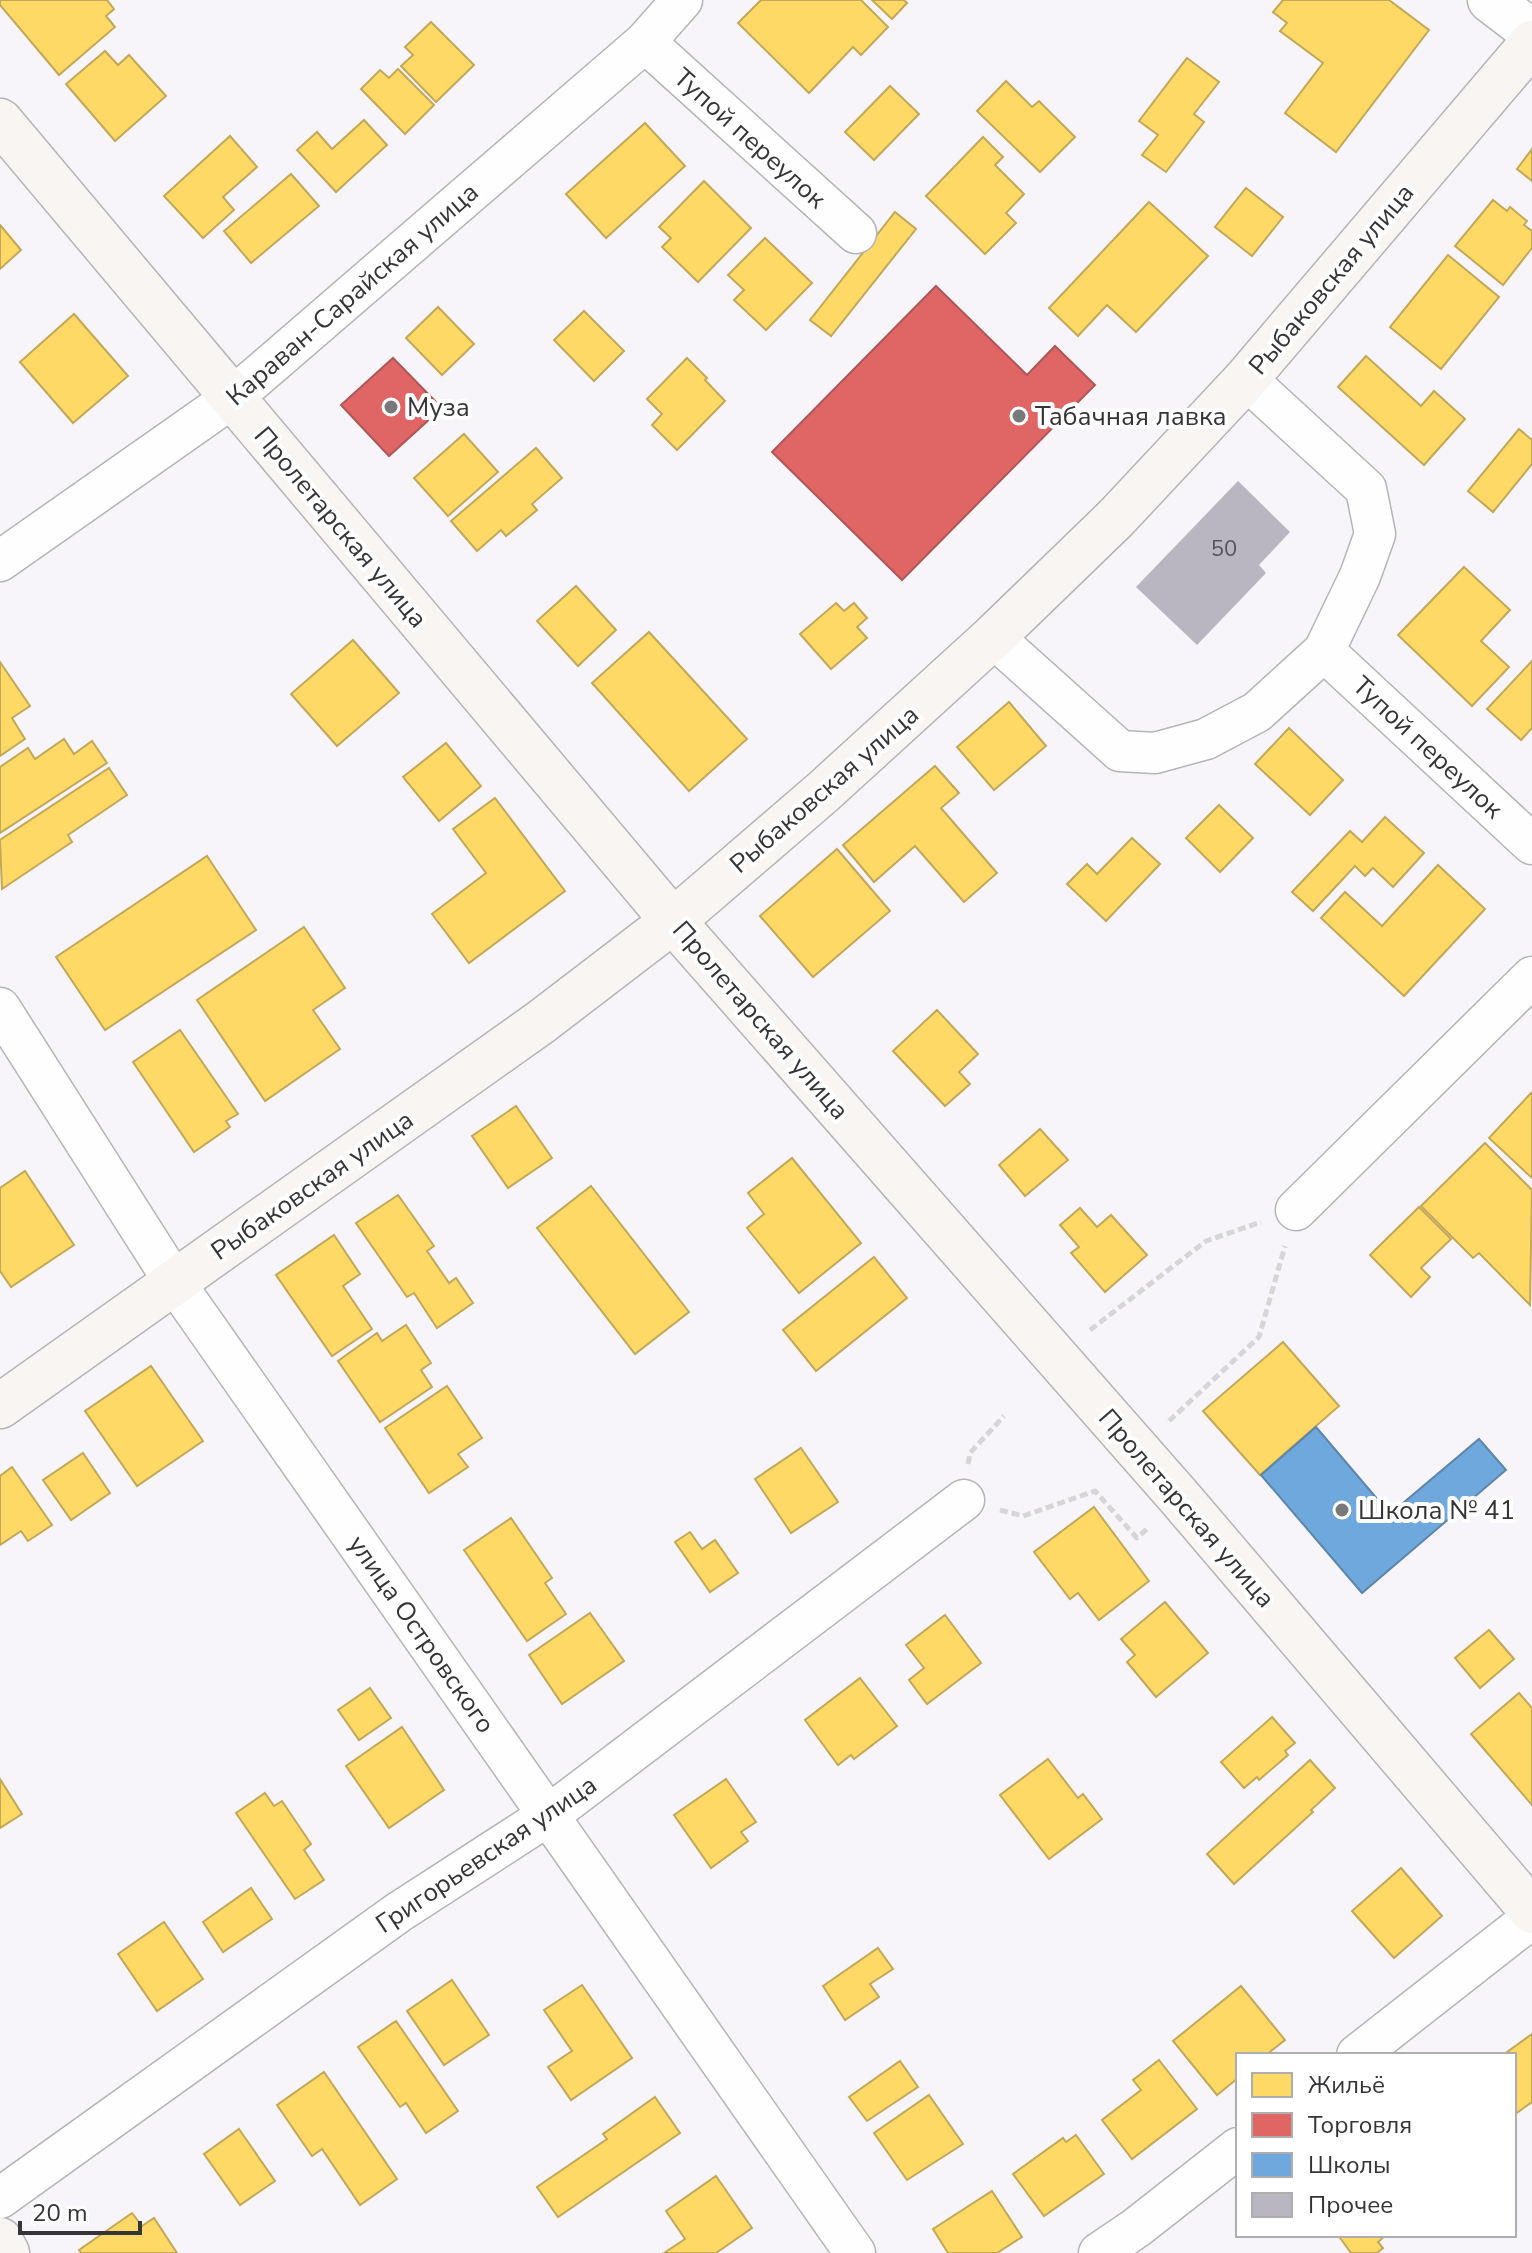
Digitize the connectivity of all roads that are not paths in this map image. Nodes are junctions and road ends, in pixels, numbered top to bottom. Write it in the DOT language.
graph roads {
  1 [pos="682,0"];
  2 [pos="1490,0"];
  3 [pos="1532,32"];
  4 [pos="645,42"];
  5 [pos="1532,43"];
  6 [pos="0,121"];
  7 [pos="856,233"];
  8 [pos="1246,379"];
  9 [pos="232,398"];
  10 [pos="0,561"];
  11 [pos="993,637"];
  12 [pos="1324,651"];
  13 [pos="1532,844"];
  14 [pos="673,921"];
  15 [pos="1532,977"];
  16 [pos="0,1008"];
  17 [pos="1296,1210"];
  18 [pos="175,1283"];
  19 [pos="0,1406"];
  20 [pos="964,1500"];
  21 [pos="549,1815"];
  22 [pos="1532,1911"];
  23 [pos="1532,1918"];
  24 [pos="1360,2053"];
  25 [pos="1236,2150"];
  26 [pos="0,2198"];
  27 [pos="0,2240"];
  28 [pos="7,2253"];
  29 [pos="855,2253"];
  30 [pos="1099,2253"];
  1 -- 4 [label="street, Караван-Сарайская улица"];
  2 -- 3 [label="street"];
  4 -- 7 [label="street, Тупой переулок"];
  4 -- 9 [label="street, Караван-Сарайская улица"];
  5 -- 8 [label="main road, Рыбаковская улица"];
  6 -- 9 [label="main road, Пролетарская улица"];
  8 -- 11 [label="main road, Рыбаковская улица"];
  8 -- 12 [label="street"];
  9 -- 10 [label="street, Караван-Сарайская улица"];
  9 -- 14 [label="main road, Пролетарская улица"];
  11 -- 12 [label="street"];
  11 -- 14 [label="main road, Рыбаковская улица"];
  12 -- 13 [label="street, Тупой переулок"];
  14 -- 18 [label="main road, Рыбаковская улица"];
  14 -- 22 [label="main road, Пролетарская улица"];
  15 -- 17 [label="street"];
  16 -- 18 [label="street, улица Островского"];
  18 -- 19 [label="main road, Рыбаковская улица"];
  18 -- 21 [label="street, улица Островского"];
  20 -- 21 [label="street, Григорьевская улица"];
  21 -- 26 [label="street, Григорьевская улица"];
  21 -- 29 [label="street, улица Островского"];
  23 -- 24 [label="street"];
  25 -- 30 [label="street"];
  27 -- 28 [label="main road"];
}
